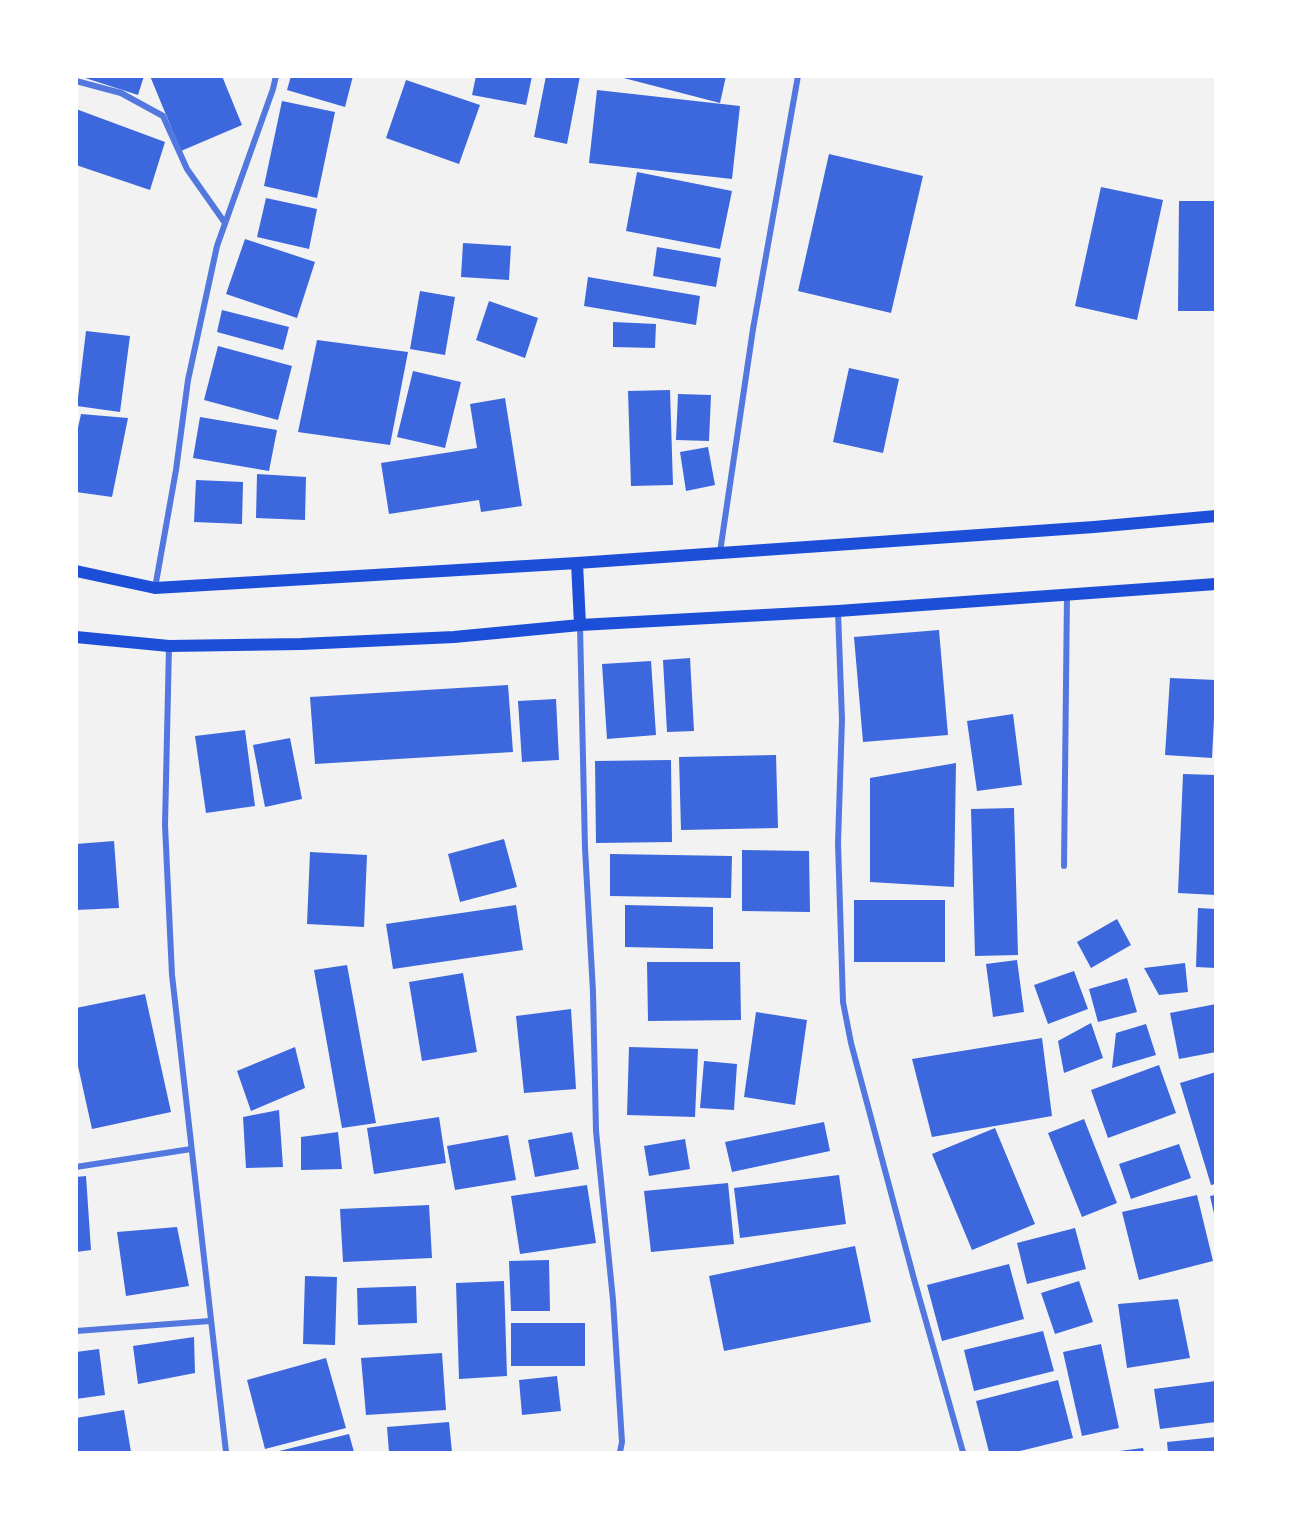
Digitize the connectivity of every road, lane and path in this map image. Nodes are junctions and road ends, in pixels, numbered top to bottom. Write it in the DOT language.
graph roads {
  1 [pos="276,76"];
  2 [pos="798,76"];
  3 [pos="76,81"];
  4 [pos="225,223"];
  5 [pos="1215,516"];
  6 [pos="720,552"];
  7 [pos="577,563"];
  8 [pos="76,571"];
  9 [pos="1215,584"];
  10 [pos="155,588"];
  11 [pos="1067,595"];
  12 [pos="838,611"];
  13 [pos="580,625"];
  14 [pos="76,636"];
  15 [pos="169,646"];
  16 [pos="1064,866"];
  17 [pos="191,1149"];
  18 [pos="76,1167"];
  19 [pos="210,1321"];
  20 [pos="76,1331"];
  21 [pos="226,1452"];
  22 [pos="620,1452"];
  23 [pos="963,1452"];
  1 -- 4 [label="street"];
  2 -- 6 [label="street"];
  3 -- 4 [label="street"];
  4 -- 10 [label="street"];
  5 -- 6 [label="main road"];
  6 -- 7 [label="main road"];
  7 -- 10 [label="main road"];
  7 -- 13 [label="main road"];
  8 -- 10 [label="main road"];
  9 -- 11 [label="main road"];
  11 -- 12 [label="main road"];
  11 -- 16 [label="street"];
  12 -- 13 [label="main road"];
  12 -- 23 [label="street"];
  13 -- 15 [label="main road"];
  13 -- 22 [label="street"];
  14 -- 15 [label="main road"];
  15 -- 17 [label="street"];
  17 -- 18 [label="street"];
  17 -- 19 [label="street"];
  19 -- 20 [label="street"];
  19 -- 21 [label="street"];
}
